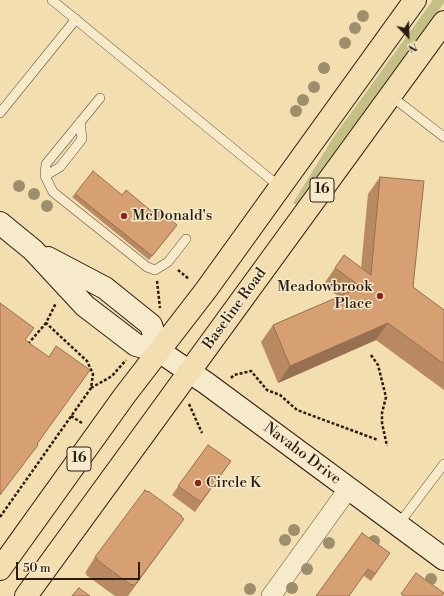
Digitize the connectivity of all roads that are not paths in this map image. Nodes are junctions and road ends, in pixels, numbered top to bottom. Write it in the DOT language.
graph roads {
  1 [pos="52,0"];
  2 [pos="415,0"];
  3 [pos="76,19"];
  4 [pos="444,22"];
  5 [pos="391,96"];
  6 [pos="100,98"];
  7 [pos="0,113"];
  8 [pos="80,122"];
  9 [pos="444,137"];
  10 [pos="45,176"];
  11 [pos="280,187"];
  12 [pos="0,223"];
  13 [pos="186,239"];
  14 [pos="159,351"];
  15 [pos="190,372"];
  16 [pos="444,464"];
  17 [pos="349,488"];
  18 [pos="398,525"];
  19 [pos="444,559"];
  20 [pos="0,569"];
  21 [pos="26,596"];
  22 [pos="271,596"];
  1 -- 3 [label="lane"];
  2 -- 11 [label="main road, 16"];
  3 -- 7 [label="lane"];
  3 -- 11 [label="lane"];
  4 -- 5 [label="main road, Baseline Road / 16"];
  5 -- 9 [label="lane"];
  5 -- 15 [label="main road, Baseline Road / 16"];
  6 -- 8 [label="lane"];
  8 -- 10 [label="lane"];
  8 -- 10 [label="lane"];
  10 -- 13 [label="lane"];
  11 -- 14 [label="main road, 16"];
  12 -- 14 [label="street"];
  14 -- 15 [label="street, Navaho Drive"];
  14 -- 20 [label="main road, 16"];
  15 -- 17 [label="street, Navaho Drive"];
  15 -- 21 [label="main road, Baseline Road / 16"];
  16 -- 18 [label="lane"];
  17 -- 18 [label="street, Navaho Drive"];
  17 -- 22 [label="street"];
  18 -- 19 [label="street, Navaho Drive"];
}
